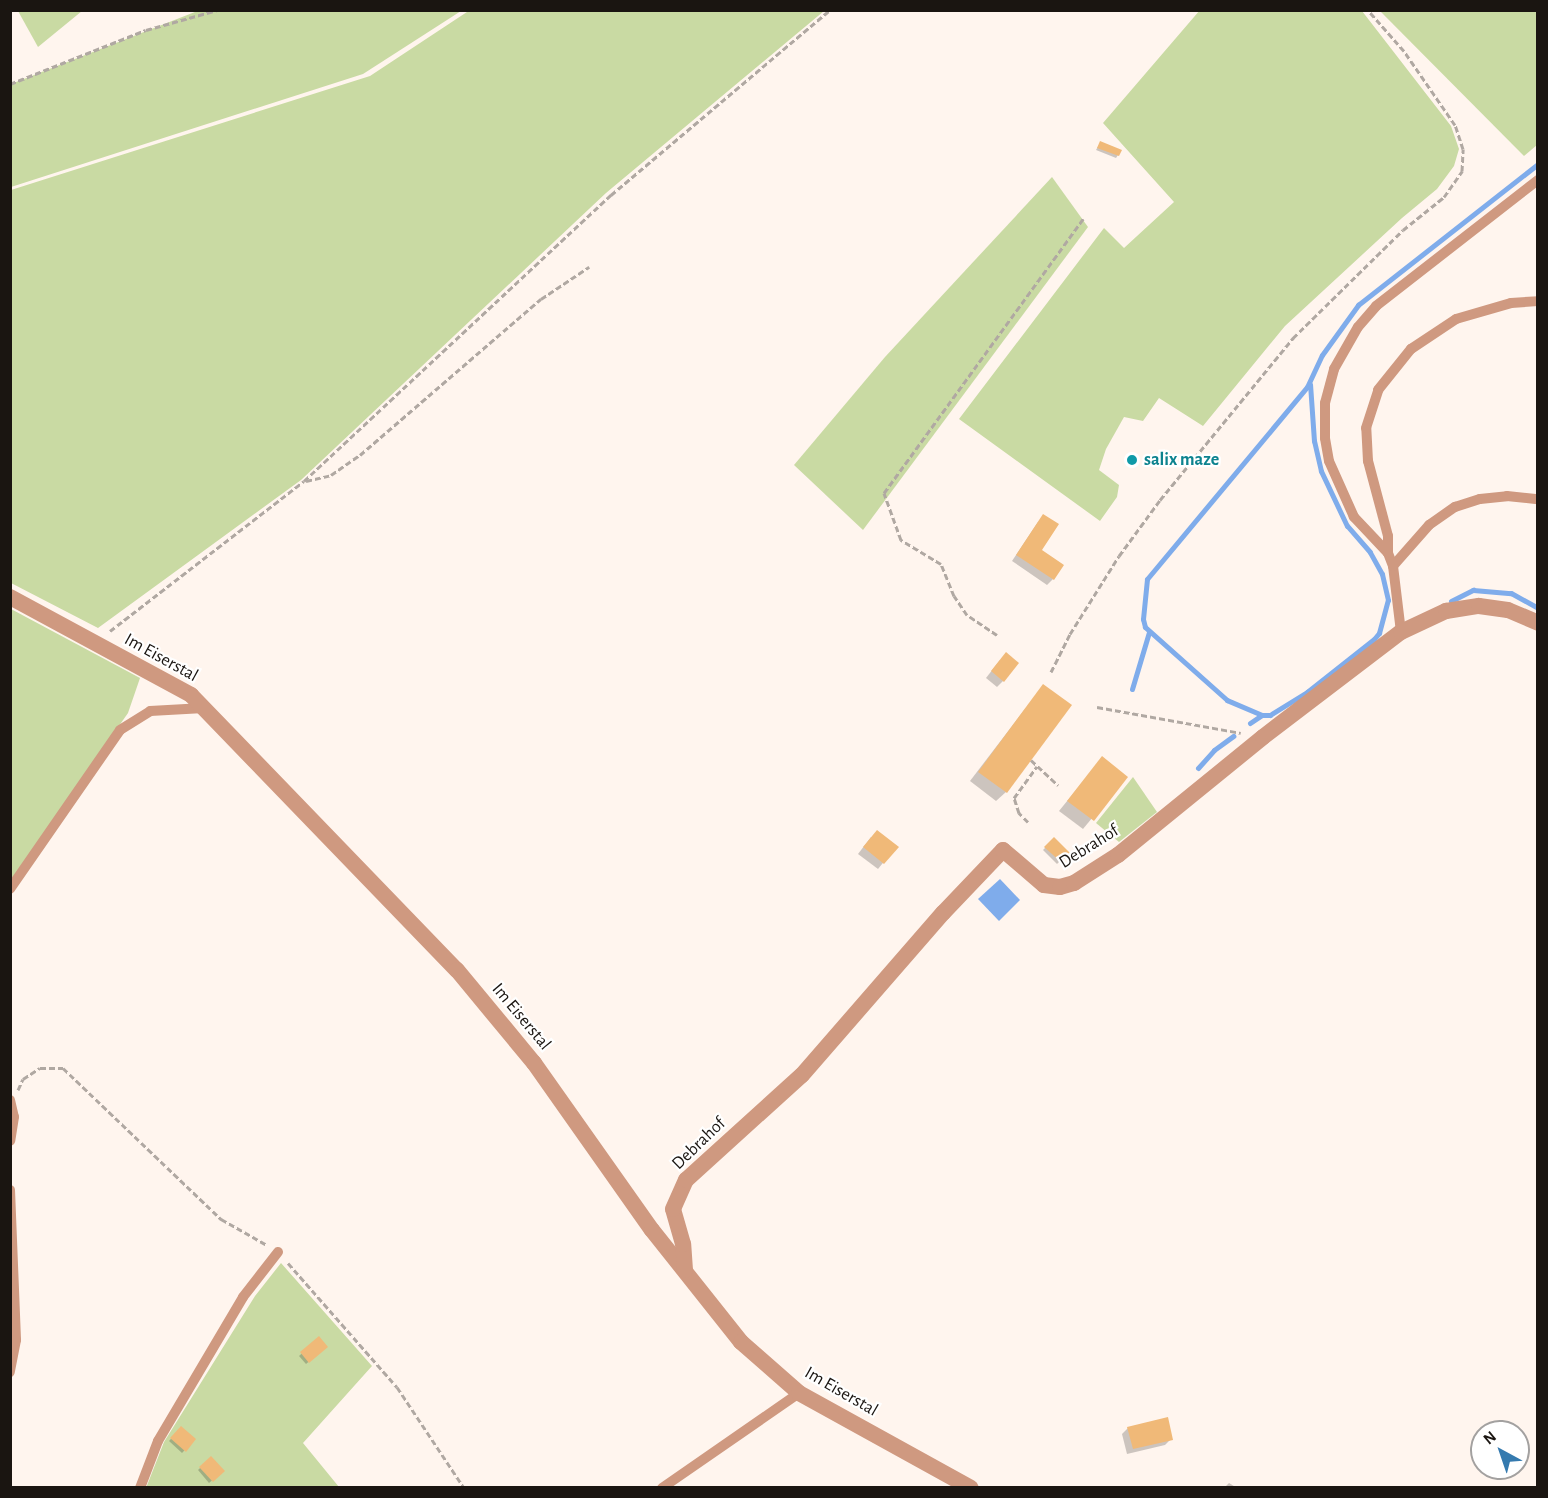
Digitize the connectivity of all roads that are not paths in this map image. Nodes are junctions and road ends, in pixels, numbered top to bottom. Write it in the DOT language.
graph roads {
  1 [pos="1538,180"];
  2 [pos="1538,301"];
  3 [pos="1538,499"];
  4 [pos="1388,553"];
  5 [pos="1393,566"];
  6 [pos="10,597"];
  7 [pos="1538,623"];
  8 [pos="1401,632"];
  9 [pos="204,708"];
  10 [pos="10,889"];
  11 [pos="11,1101"];
  12 [pos="10,1141"];
  13 [pos="10,1190"];
  14 [pos="278,1252"];
  15 [pos="685,1270"];
  16 [pos="10,1372"];
  17 [pos="799,1393"];
  18 [pos="140,1488"];
  19 [pos="662,1488"];
  20 [pos="971,1488"];
  1 -- 4 [label="lane"];
  2 -- 4 [label="lane"];
  3 -- 5 [label="lane"];
  4 -- 5 [label="lane"];
  5 -- 8 [label="lane"];
  6 -- 9 [label="street, Im Eiserstal"];
  7 -- 8 [label="street, Debrahof"];
  8 -- 15 [label="street, Debrahof"];
  9 -- 10 [label="lane"];
  9 -- 15 [label="street, Im Eiserstal"];
  11 -- 12 [label="lane"];
  13 -- 16 [label="lane"];
  14 -- 18 [label="lane"];
  15 -- 17 [label="street, Im Eiserstal"];
  17 -- 19 [label="lane"];
  17 -- 20 [label="street, Im Eiserstal"];
}
